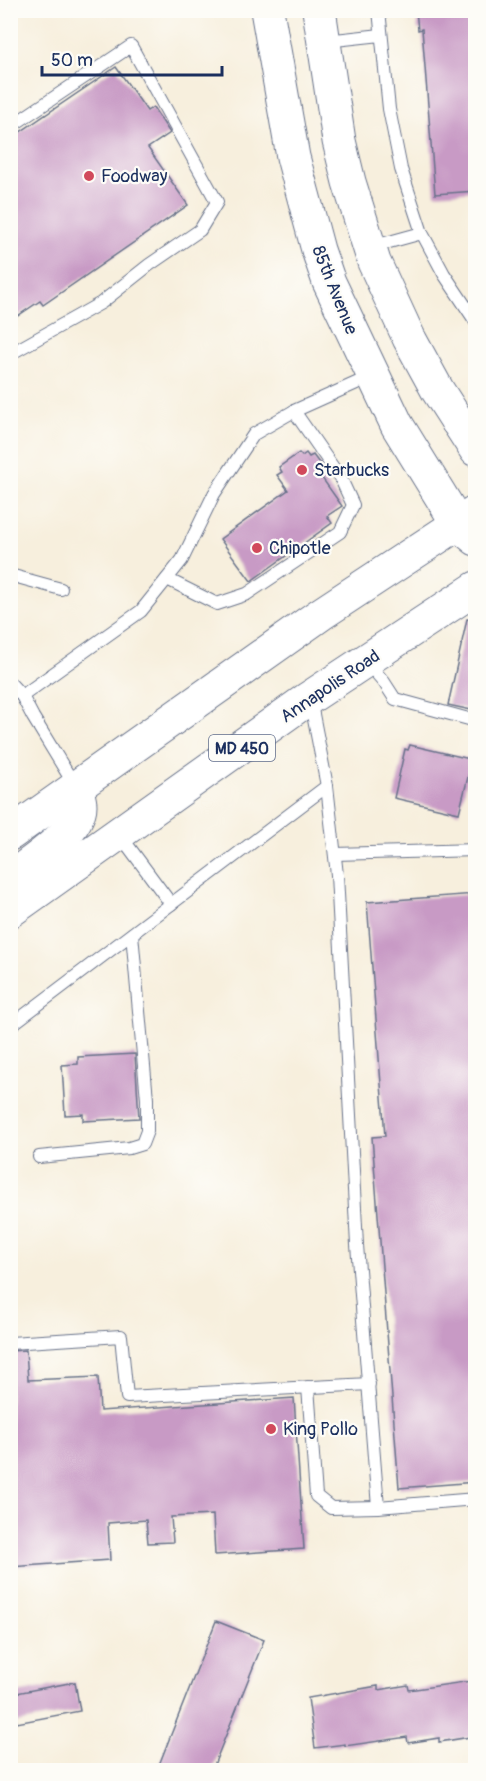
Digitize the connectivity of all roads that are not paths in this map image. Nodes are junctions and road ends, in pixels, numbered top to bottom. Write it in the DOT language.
graph roads {
  1 [pos="267,10"];
  2 [pos="379,10"];
  3 [pos="321,26"];
  4 [pos="381,35"];
  5 [pos="10,127"];
  6 [pos="422,233"];
  7 [pos="369,247"];
  8 [pos="476,322"];
  9 [pos="10,354"];
  10 [pos="373,375"];
  11 [pos="294,411"];
  12 [pos="466,424"];
  13 [pos="476,450"];
  14 [pos="470,525"];
  15 [pos="10,574"];
  16 [pos="167,579"];
  17 [pos="476,588"];
  18 [pos="61,589"];
  19 [pos="366,661"];
  20 [pos="10,683"];
  21 [pos="22,696"];
  22 [pos="309,698"];
  23 [pos="476,720"];
  24 [pos="327,786"];
  25 [pos="76,787"];
  26 [pos="10,834"];
  27 [pos="119,835"];
  28 [pos="476,850"];
  29 [pos="335,854"];
  30 [pos="10,878"];
  31 [pos="171,904"];
  32 [pos="10,911"];
  33 [pos="132,934"];
  34 [pos="10,1026"];
  35 [pos="39,1157"];
  36 [pos="10,1343"];
  37 [pos="369,1384"];
  38 [pos="308,1387"];
  39 [pos="476,1499"];
  40 [pos="378,1507"];
  1 -- 10 [label="main road, 85th Avenue"];
  2 -- 4 [label="lane"];
  3 -- 4 [label="lane"];
  3 -- 7 [label="main road"];
  4 -- 6 [label="lane"];
  5 -- 9 [label="lane"];
  6 -- 7 [label="lane"];
  6 -- 8 [label="lane"];
  7 -- 10 [label="main road"];
  7 -- 12 [label="main road"];
  10 -- 11 [label="lane"];
  10 -- 14 [label="main road, 85th Avenue"];
  11 -- 16 [label="lane"];
  11 -- 16 [label="lane"];
  12 -- 13 [label="main road"];
  14 -- 25 [label="main road"];
  15 -- 18 [label="lane"];
  16 -- 21 [label="lane"];
  17 -- 19 [label="main road, Annapolis Road / MD 450"];
  19 -- 22 [label="main road, Annapolis Road / MD 450"];
  19 -- 23 [label="lane"];
  20 -- 21 [label="lane"];
  21 -- 25 [label="lane"];
  22 -- 24 [label="lane"];
  22 -- 27 [label="main road, Annapolis Road / MD 450"];
  24 -- 29 [label="lane"];
  24 -- 31 [label="lane"];
  25 -- 26 [label="main road"];
  25 -- 30 [label="main road"];
  27 -- 31 [label="lane"];
  27 -- 32 [label="main road, Annapolis Road / MD 450"];
  28 -- 29 [label="lane"];
  29 -- 37 [label="lane"];
  31 -- 33 [label="lane"];
  33 -- 34 [label="lane"];
  33 -- 35 [label="lane"];
  36 -- 38 [label="lane"];
  37 -- 38 [label="lane"];
  37 -- 40 [label="lane"];
  38 -- 40 [label="lane"];
  39 -- 40 [label="lane"];
}
